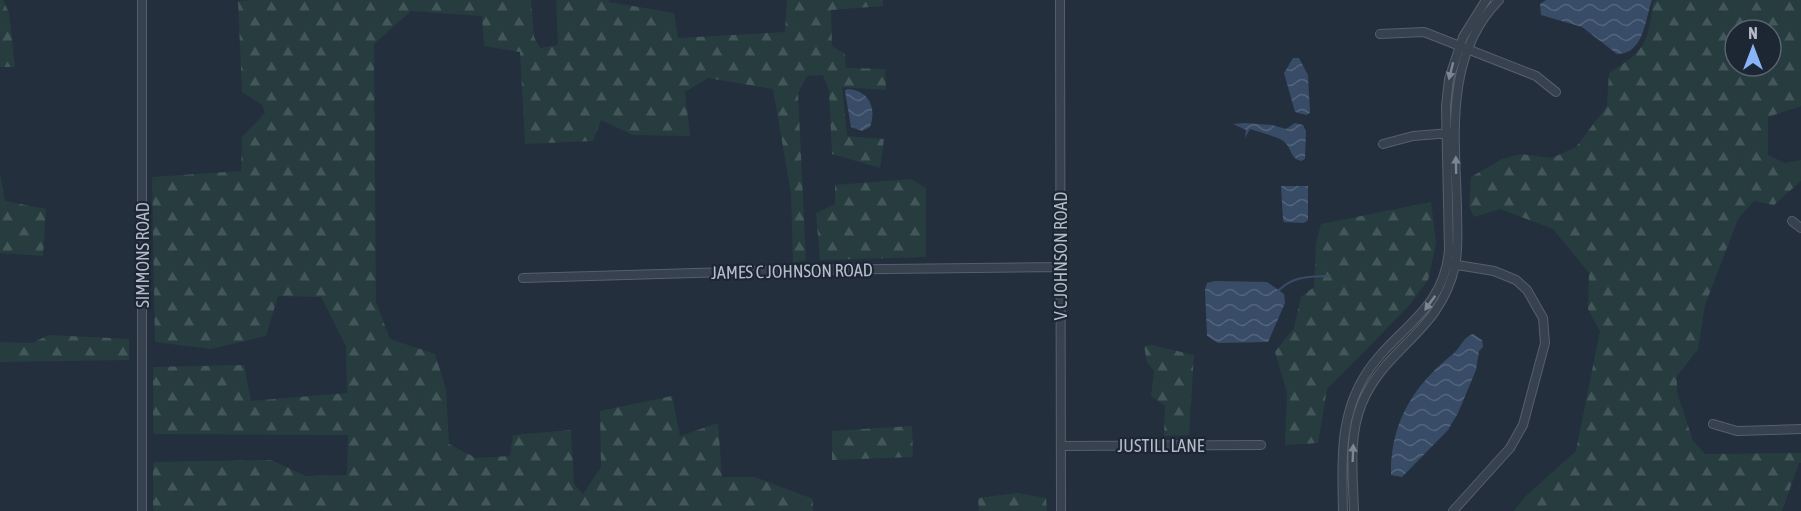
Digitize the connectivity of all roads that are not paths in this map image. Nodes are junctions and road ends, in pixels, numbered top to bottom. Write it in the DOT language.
graph roads {
  1 [pos="142,0"];
  2 [pos="1060,0"];
  3 [pos="1485,0"];
  4 [pos="1499,0"];
  5 [pos="1380,34"];
  6 [pos="1459,46"];
  7 [pos="1468,50"];
  8 [pos="1556,92"];
  9 [pos="1451,133"];
  10 [pos="1383,144"];
  11 [pos="1792,221"];
  12 [pos="1801,228"];
  13 [pos="1452,264"];
  14 [pos="1060,267"];
  15 [pos="523,278"];
  16 [pos="1713,424"];
  17 [pos="1801,429"];
  18 [pos="1261,445"];
  19 [pos="1061,446"];
  20 [pos="142,511"];
  21 [pos="1061,511"];
  22 [pos="1344,511"];
  23 [pos="1354,511"];
  24 [pos="1453,511"];
  1 -- 20 [label="street, SIMMONS ROAD"];
  2 -- 14 [label="street, V C JOHNSON ROAD"];
  3 -- 6 [label="street"];
  4 -- 7 [label="street"];
  5 -- 6 [label="street"];
  6 -- 7 [label="street"];
  6 -- 9 [label="street, one-way"];
  7 -- 8 [label="street"];
  7 -- 9 [label="street"];
  9 -- 10 [label="street"];
  9 -- 13 [label="street"];
  11 -- 12 [label="street"];
  13 -- 22 [label="street, one-way"];
  23 -- 13 [label="street, one-way"];
  13 -- 24 [label="street"];
  14 -- 15 [label="street, JAMES C JOHNSON ROAD"];
  14 -- 19 [label="street, V C JOHNSON ROAD"];
  16 -- 17 [label="street"];
  18 -- 19 [label="street, JUSTILL LANE"];
  19 -- 21 [label="street, V C JOHNSON ROAD"];
}
